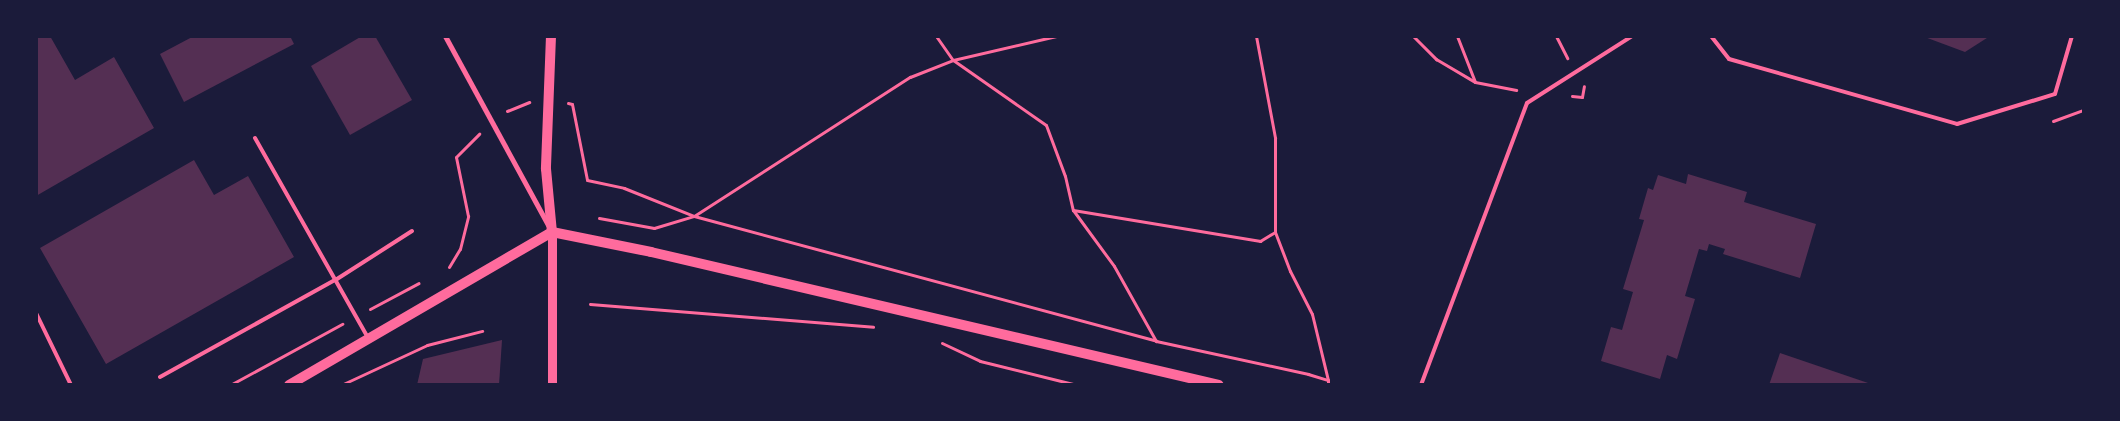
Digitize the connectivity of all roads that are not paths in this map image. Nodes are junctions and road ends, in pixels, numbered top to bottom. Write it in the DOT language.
graph roads {
  1 [pos="445,36"];
  2 [pos="551,36"];
  3 [pos="1632,36"];
  4 [pos="1711,36"];
  5 [pos="2072,36"];
  6 [pos="255,138"];
  7 [pos="412,231"];
  8 [pos="552,232"];
  9 [pos="336,279"];
  10 [pos="36,313"];
  11 [pos="369,340"];
  12 [pos="160,376"];
  13 [pos="71,385"];
  14 [pos="289,385"];
  15 [pos="552,385"];
  16 [pos="1219,385"];
  17 [pos="1422,385"];
  1 -- 8 [label="street"];
  2 -- 8 [label="main road"];
  3 -- 17 [label="lane"];
  4 -- 5 [label="lane"];
  6 -- 9 [label="lane"];
  7 -- 9 [label="lane"];
  8 -- 11 [label="main road"];
  8 -- 15 [label="street"];
  8 -- 16 [label="main road"];
  9 -- 11 [label="lane"];
  9 -- 12 [label="lane"];
  10 -- 13 [label="lane"];
  11 -- 14 [label="main road"];
}
